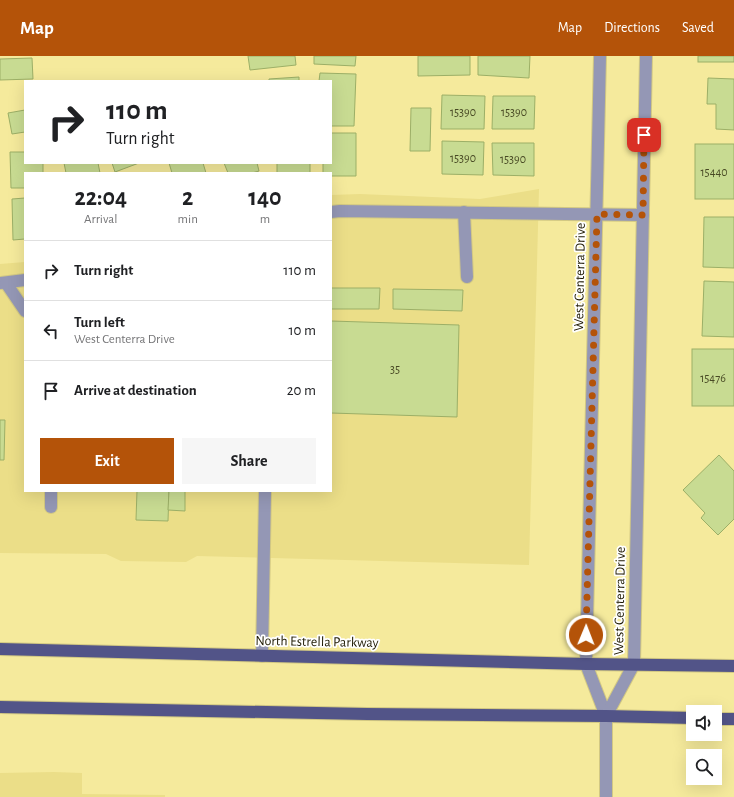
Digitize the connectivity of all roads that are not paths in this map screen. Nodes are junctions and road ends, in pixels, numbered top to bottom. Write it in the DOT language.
graph roads {
  1 [pos="600,56"];
  2 [pos="646,56"];
  3 [pos="332,212"];
  4 [pos="464,212"];
  5 [pos="597,214"];
  6 [pos="643,215"];
  7 [pos="467,277"];
  8 [pos="24,280"];
  9 [pos="3,283"];
  10 [pos="24,311"];
  11 [pos="51,492"];
  12 [pos="265,492"];
  13 [pos="51,507"];
  14 [pos="0,649"];
  15 [pos="262,656"];
  16 [pos="586,664"];
  17 [pos="634,664"];
  18 [pos="734,666"];
  19 [pos="0,707"];
  20 [pos="606,716"];
  21 [pos="686,718"];
  22 [pos="722,719"];
  23 [pos="734,719"];
  24 [pos="606,797"];
  1 -- 5 [label="street, West Centerra Drive"];
  2 -- 6 [label="street, West Centerra Drive"];
  3 -- 4 [label="street"];
  4 -- 5 [label="street"];
  4 -- 7 [label="street"];
  5 -- 6 [label="street"];
  5 -- 16 [label="street, West Centerra Drive"];
  6 -- 17 [label="street, West Centerra Drive"];
  8 -- 9 [label="street"];
  9 -- 10 [label="street"];
  11 -- 13 [label="street"];
  12 -- 15 [label="street"];
  14 -- 15 [label="main road, North Estrella Parkway"];
  15 -- 16 [label="main road, North Estrella Parkway"];
  16 -- 17 [label="main road, North Estrella Parkway"];
  16 -- 20 [label="street, West Centerra Drive"];
  17 -- 18 [label="main road, North Estrella Parkway"];
  17 -- 20 [label="street, West Centerra Drive"];
  19 -- 20 [label="main road"];
  20 -- 21 [label="main road"];
  20 -- 24 [label="street"];
  22 -- 23 [label="main road"];
}
